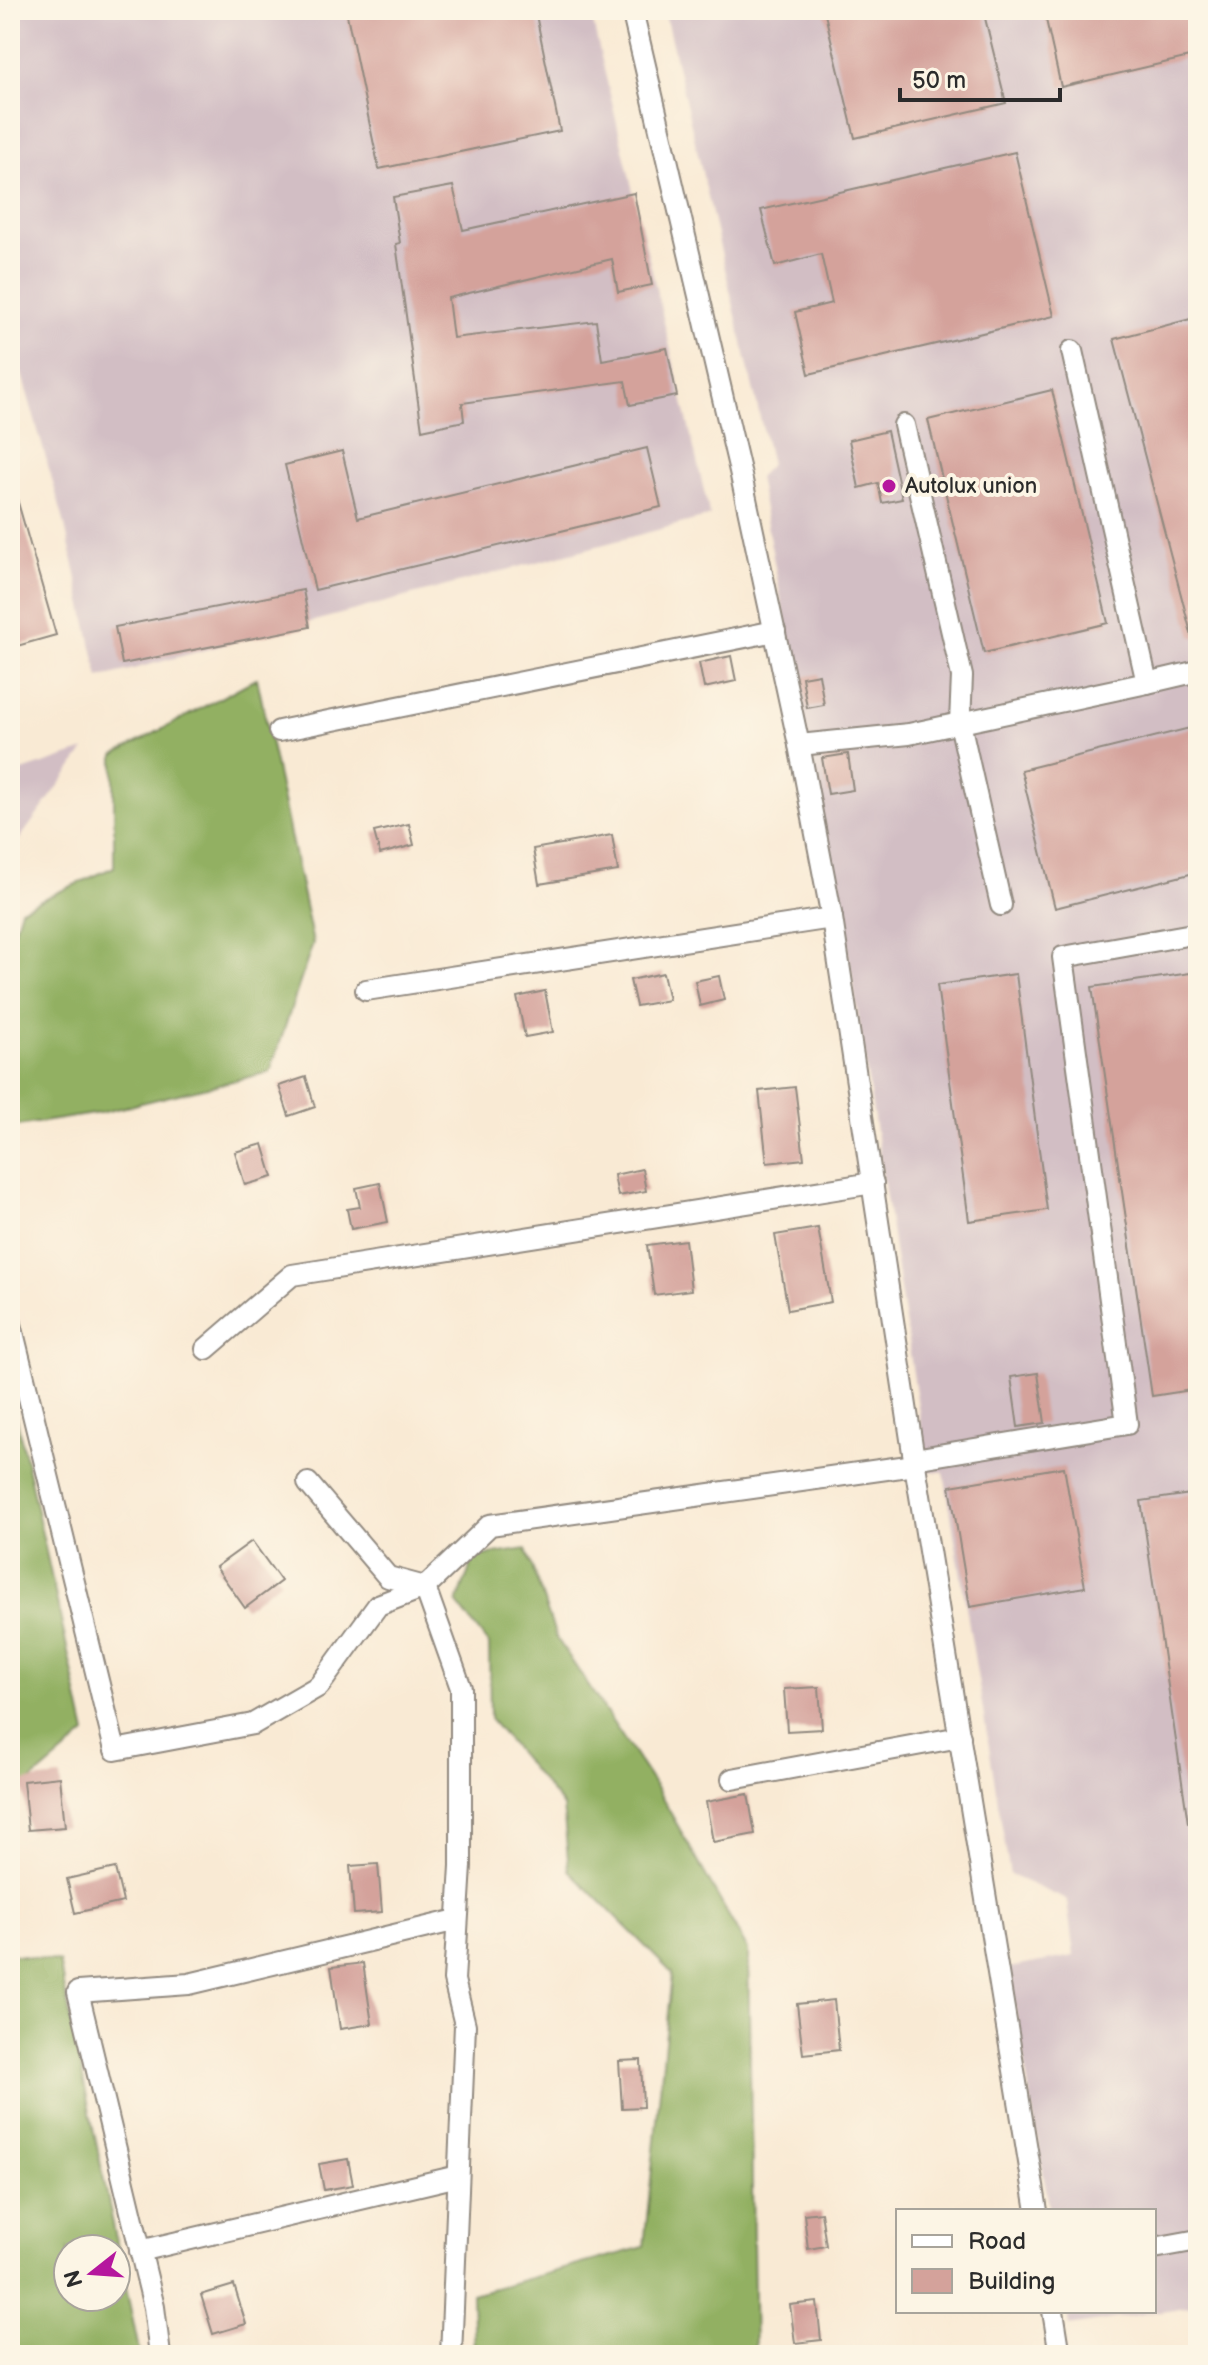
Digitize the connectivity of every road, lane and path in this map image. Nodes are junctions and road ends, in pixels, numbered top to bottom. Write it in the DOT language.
graph roads {
  1 [pos="632,10"];
  2 [pos="1072,351"];
  3 [pos="904,425"];
  4 [pos="775,631"];
  5 [pos="1198,671"];
  6 [pos="1147,683"];
  7 [pos="960,723"];
  8 [pos="279,731"];
  9 [pos="799,745"];
  10 [pos="1001,905"];
  11 [pos="832,918"];
  12 [pos="1198,933"];
  13 [pos="366,990"];
  14 [pos="873,1183"];
  15 [pos="10,1320"];
  16 [pos="206,1349"];
  17 [pos="915,1462"];
  18 [pos="308,1483"];
  19 [pos="425,1587"];
  20 [pos="960,1737"];
  21 [pos="732,1779"];
  22 [pos="457,1920"];
  23 [pos="458,2176"];
  24 [pos="1037,2209"];
  25 [pos="1198,2240"];
  26 [pos="1156,2248"];
  27 [pos="140,2251"];
  28 [pos="1053,2313"];
  29 [pos="160,2355"];
  30 [pos="451,2355"];
  31 [pos="1060,2355"];
  1 -- 4 [label="street"];
  2 -- 6 [label="street"];
  3 -- 7 [label="street"];
  4 -- 8 [label="street"];
  4 -- 9 [label="street"];
  5 -- 6 [label="street"];
  6 -- 7 [label="street"];
  7 -- 9 [label="street"];
  7 -- 10 [label="street"];
  9 -- 11 [label="street"];
  11 -- 13 [label="street"];
  11 -- 14 [label="street"];
  12 -- 17 [label="street"];
  14 -- 16 [label="street"];
  14 -- 17 [label="street"];
  15 -- 19 [label="street"];
  17 -- 19 [label="street"];
  17 -- 20 [label="street"];
  18 -- 19 [label="street"];
  19 -- 22 [label="street"];
  20 -- 21 [label="street"];
  20 -- 24 [label="street"];
  22 -- 23 [label="street"];
  22 -- 27 [label="street"];
  23 -- 27 [label="street"];
  23 -- 30 [label="street"];
  25 -- 26 [label="street"];
  27 -- 29 [label="street"];
  28 -- 31 [label="street"];
}
